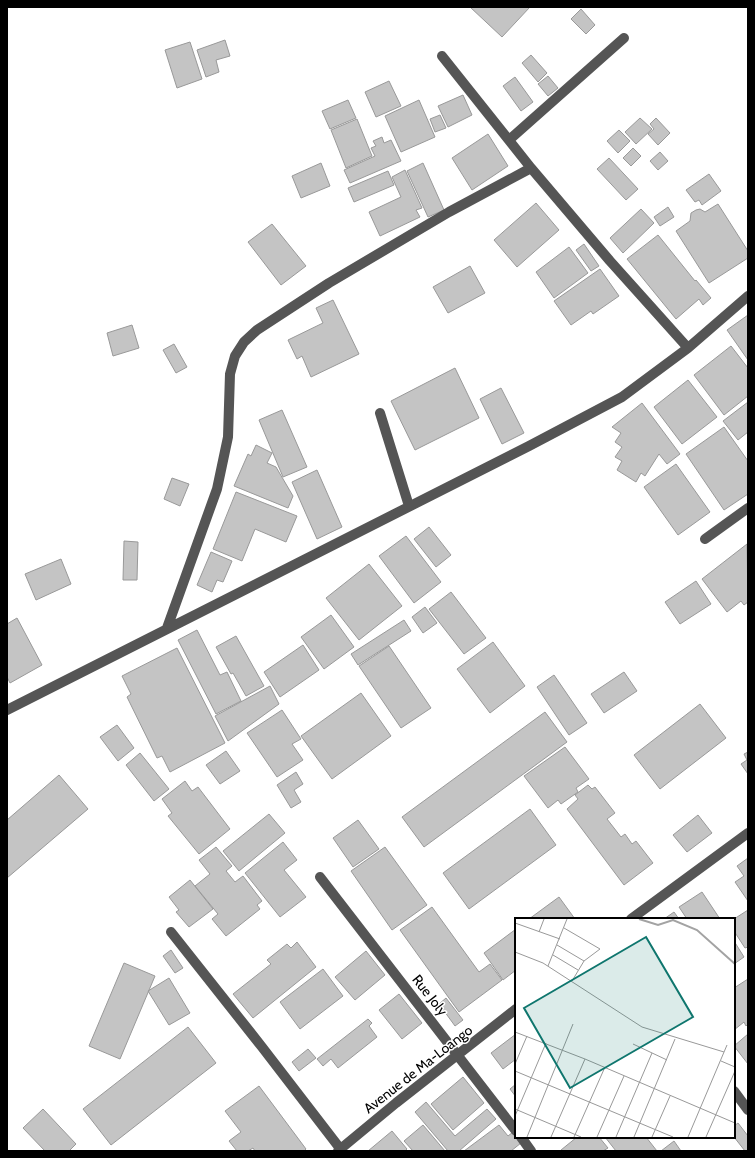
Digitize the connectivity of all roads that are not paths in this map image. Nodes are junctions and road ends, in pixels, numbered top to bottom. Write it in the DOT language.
graph roads {
  1 [pos="624,38"];
  2 [pos="442,56"];
  3 [pos="509,140"];
  4 [pos="531,168"];
  5 [pos="748,296"];
  6 [pos="688,348"];
  7 [pos="380,413"];
  8 [pos="409,506"];
  9 [pos="748,508"];
  10 [pos="705,539"];
  11 [pos="167,628"];
  12 [pos="7,708"];
  13 [pos="748,833"];
  14 [pos="320,877"];
  15 [pos="632,918"];
  16 [pos="171,932"];
  17 [pos="515,1010"];
  18 [pos="458,1055"];
  19 [pos="735,1092"];
  20 [pos="748,1110"];
  21 [pos="515,1130"];
  22 [pos="522,1138"];
  23 [pos="340,1150"];
  24 [pos="532,1151"];
  1 -- 3 [label="street"];
  2 -- 3 [label="street"];
  3 -- 4 [label="street"];
  4 -- 6 [label="street"];
  4 -- 11 [label="street"];
  5 -- 6 [label="street"];
  6 -- 8 [label="street"];
  7 -- 8 [label="street"];
  8 -- 11 [label="street"];
  9 -- 10 [label="street"];
  11 -- 12 [label="street"];
  13 -- 15 [label="street"];
  14 -- 18 [label="street, Rue Joly"];
  16 -- 23 [label="street"];
  17 -- 18 [label="street, Avenue de Ma-Loango"];
  18 -- 21 [label="street, Rue Joly"];
  18 -- 23 [label="street, Avenue de Ma-Loango"];
  19 -- 20 [label="street"];
  22 -- 24 [label="street"];
}
